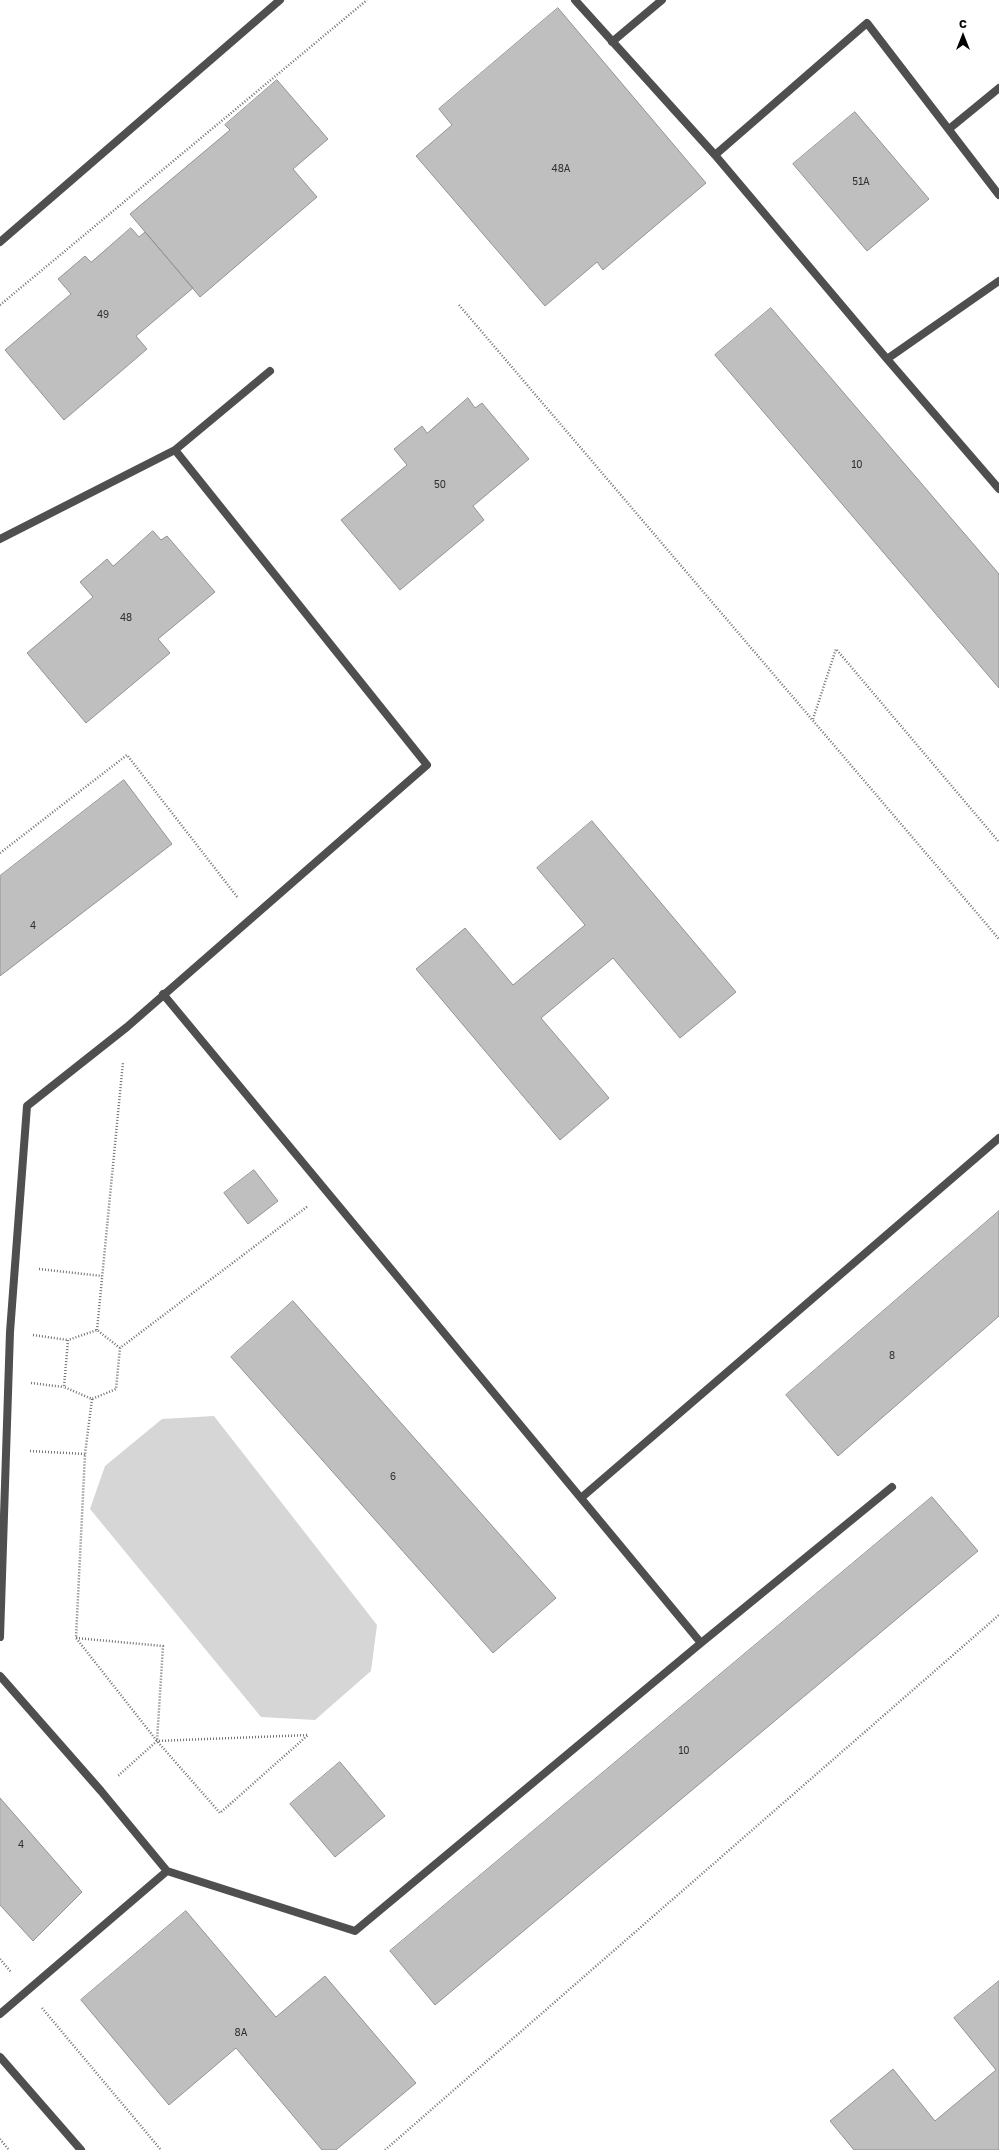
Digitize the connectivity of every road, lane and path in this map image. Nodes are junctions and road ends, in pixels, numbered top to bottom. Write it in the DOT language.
graph roads {
  1 [pos="280,0"];
  2 [pos="367,0"];
  3 [pos="575,0"];
  4 [pos="662,0"];
  5 [pos="612,42"];
  6 [pos="999,88"];
  7 [pos="949,130"];
  8 [pos="715,155"];
  9 [pos="999,195"];
  10 [pos="0,242"];
  11 [pos="999,281"];
  12 [pos="0,305"];
  13 [pos="459,305"];
  14 [pos="887,358"];
  15 [pos="270,371"];
  16 [pos="175,450"];
  17 [pos="999,489"];
  18 [pos="0,540"];
  19 [pos="812,719"];
  20 [pos="999,842"];
  21 [pos="0,853"];
  22 [pos="252,916"];
  23 [pos="999,939"];
  24 [pos="162,994"];
  25 [pos="127,1027"];
  26 [pos="999,1138"];
  27 [pos="327,1192"];
  28 [pos="15,1267"];
  29 [pos="102,1276"];
  30 [pos="97,1330"];
  31 [pos="10,1332"];
  32 [pos="68,1340"];
  33 [pos="120,1348"];
  34 [pos="8,1381"];
  35 [pos="64,1387"];
  36 [pos="92,1399"];
  37 [pos="5,1450"];
  38 [pos="85,1454"];
  39 [pos="892,1487"];
  40 [pos="581,1498"];
  41 [pos="999,1615"];
  42 [pos="0,1637"];
  43 [pos="76,1638"];
  44 [pos="701,1643"];
  45 [pos="0,1676"];
  46 [pos="157,1741"];
  47 [pos="101,1791"];
  48 [pos="167,1872"];
  49 [pos="28,1990"];
  50 [pos="0,2014"];
  51 [pos="0,2057"];
  52 [pos="0,2139"];
  53 [pos="9,2150"];
  54 [pos="81,2150"];
  55 [pos="161,2150"];
  56 [pos="385,2150"];
  1 -- 10 [label="street"];
  2 -- 12 [label="path"];
  3 -- 5 [label="street"];
  4 -- 5 [label="street"];
  5 -- 8 [label="street"];
  6 -- 7 [label="street"];
  7 -- 8 [label="street"];
  7 -- 9 [label="street"];
  8 -- 14 [label="street"];
  11 -- 14 [label="street"];
  13 -- 19 [label="path"];
  14 -- 17 [label="street"];
  15 -- 16 [label="street"];
  16 -- 18 [label="street"];
  16 -- 22 [label="street"];
  19 -- 20 [label="path"];
  19 -- 23 [label="path"];
  21 -- 22 [label="path"];
  22 -- 24 [label="street"];
  24 -- 25 [label="street"];
  24 -- 27 [label="street"];
  25 -- 28 [label="street"];
  25 -- 29 [label="path"];
  26 -- 40 [label="street"];
  27 -- 33 [label="path"];
  27 -- 40 [label="street"];
  28 -- 29 [label="path"];
  28 -- 31 [label="street"];
  29 -- 30 [label="path"];
  30 -- 32 [label="path"];
  30 -- 33 [label="path"];
  31 -- 32 [label="path"];
  31 -- 34 [label="street"];
  32 -- 35 [label="path"];
  33 -- 36 [label="path"];
  34 -- 35 [label="path"];
  34 -- 37 [label="street"];
  35 -- 36 [label="path"];
  36 -- 38 [label="path"];
  37 -- 38 [label="path"];
  37 -- 42 [label="street"];
  38 -- 43 [label="path"];
  39 -- 44 [label="street"];
  40 -- 44 [label="street"];
  41 -- 56 [label="path"];
  43 -- 46 [label="path"];
  43 -- 46 [label="path"];
  44 -- 48 [label="street"];
  45 -- 47 [label="street"];
  46 -- 46 [label="path"];
  46 -- 47 [label="path"];
  47 -- 48 [label="street"];
  48 -- 49 [label="street"];
  49 -- 50 [label="street"];
  49 -- 55 [label="path"];
  51 -- 54 [label="street"];
  52 -- 53 [label="path"];
}
